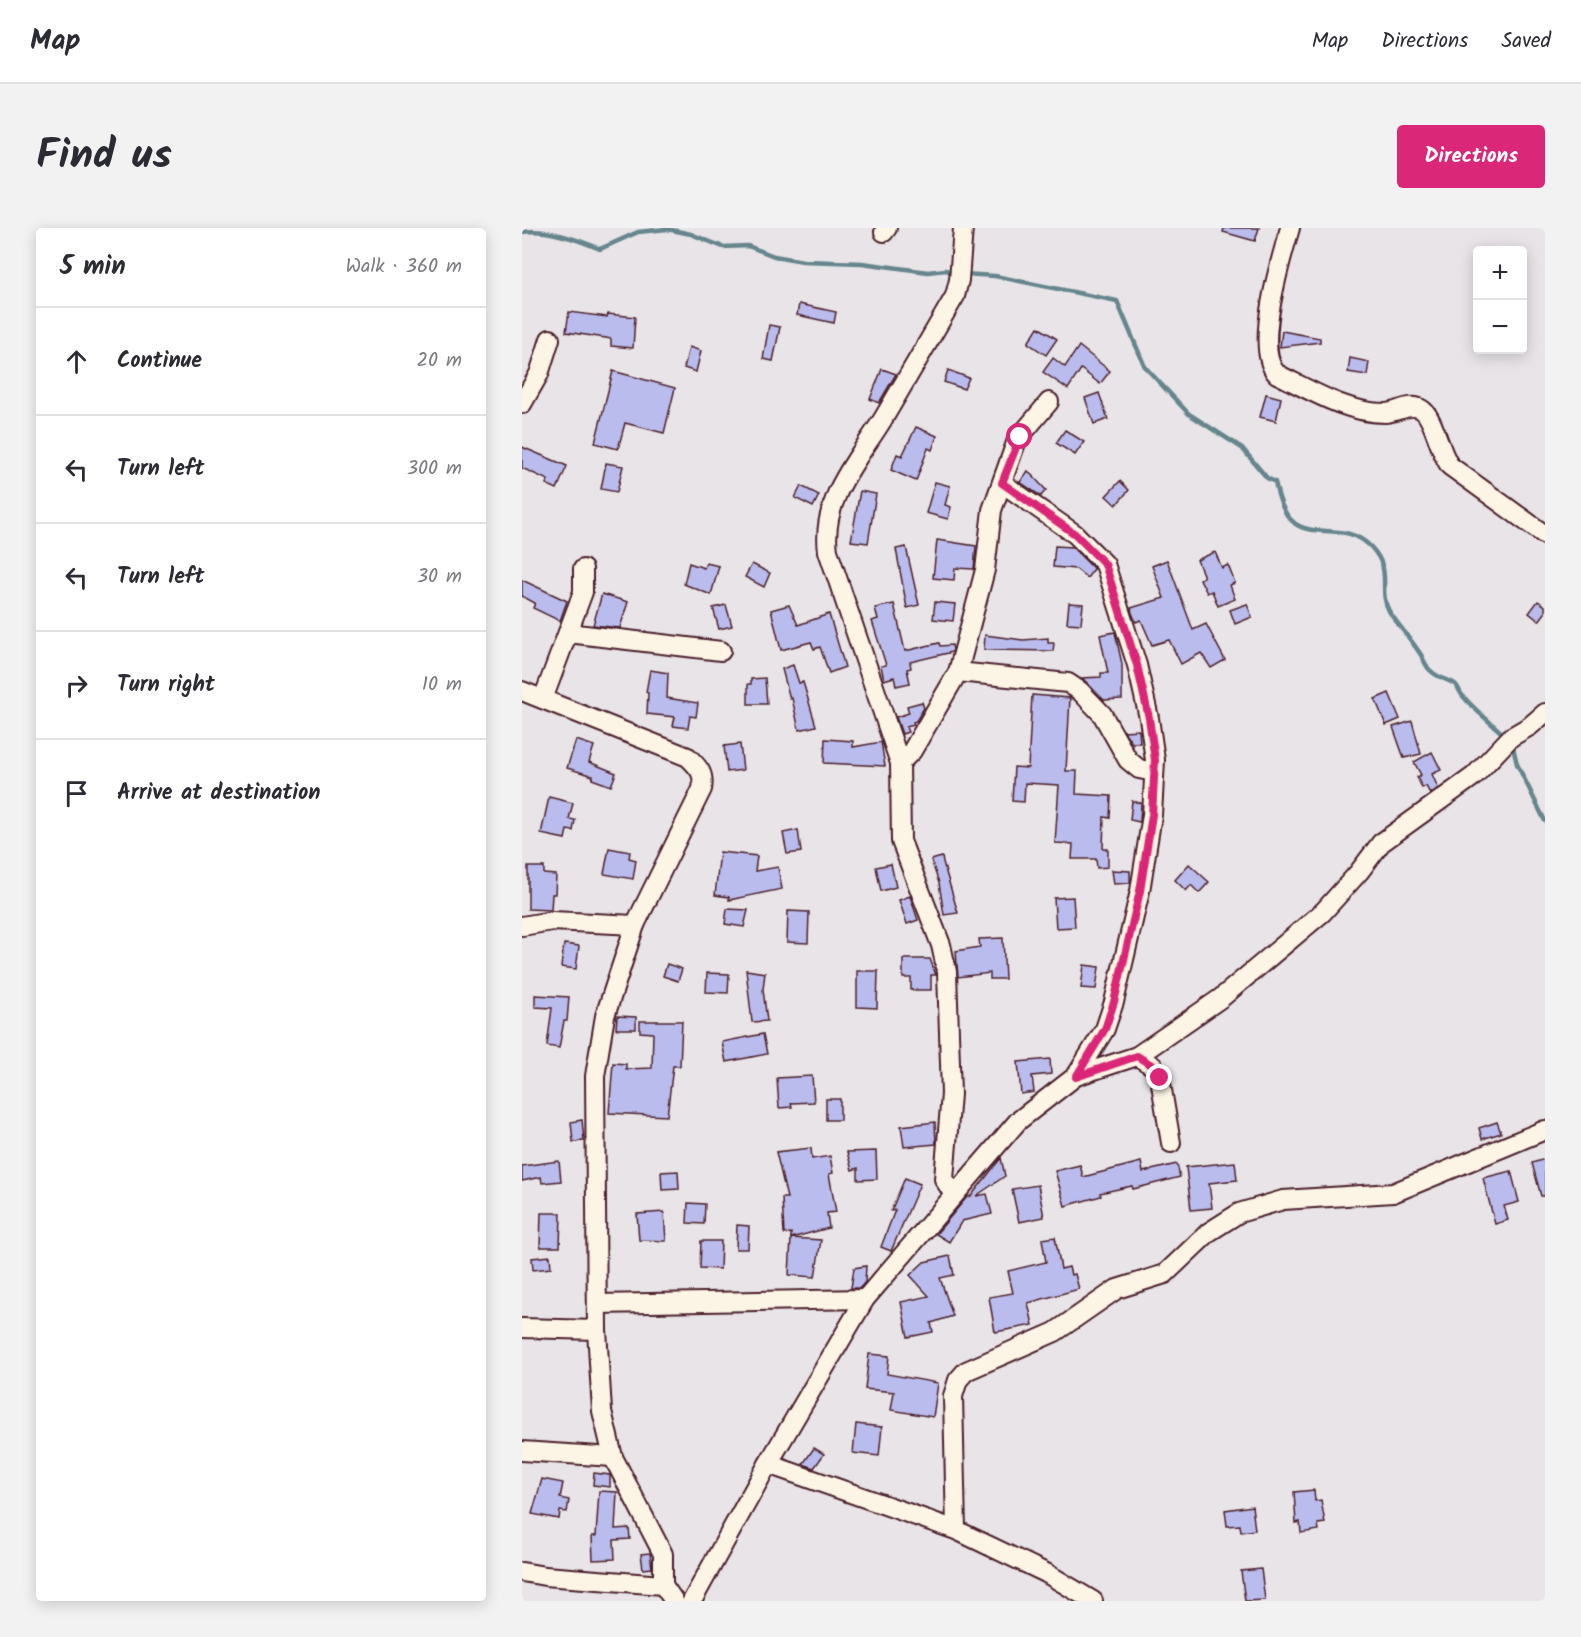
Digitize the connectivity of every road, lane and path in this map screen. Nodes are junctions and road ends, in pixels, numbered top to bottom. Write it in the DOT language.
graph roads {
  1 [pos="963,228"];
  2 [pos="1290,228"];
  3 [pos="550,339"];
  4 [pos="1049,402"];
  5 [pos="522,404"];
  6 [pos="1002,483"];
  7 [pos="1545,535"];
  8 [pos="583,569"];
  9 [pos="568,633"];
  10 [pos="721,651"];
  11 [pos="958,672"];
  12 [pos="522,691"];
  13 [pos="543,699"];
  14 [pos="1545,713"];
  15 [pos="900,764"];
  16 [pos="1154,772"];
  17 [pos="635,925"];
  18 [pos="522,926"];
  19 [pos="1137,1056"];
  20 [pos="1076,1077"];
  21 [pos="1545,1130"];
  22 [pos="1171,1143"];
  23 [pos="954,1195"];
  24 [pos="865,1299"];
  25 [pos="597,1304"];
  26 [pos="522,1328"];
  27 [pos="597,1330"];
  28 [pos="522,1451"];
  29 [pos="613,1457"];
  30 [pos="768,1464"];
  31 [pos="956,1530"];
  32 [pos="522,1572"];
  33 [pos="663,1585"];
  34 [pos="674,1601"];
  35 [pos="692,1601"];
  36 [pos="1093,1601"];
  1 -- 15 [label="street"];
  2 -- 7 [label="street"];
  3 -- 5 [label="street"];
  4 -- 6 [label="street"];
  6 -- 11 [label="street"];
  6 -- 16 [label="street"];
  8 -- 9 [label="street"];
  9 -- 10 [label="street"];
  9 -- 13 [label="street"];
  11 -- 15 [label="street"];
  11 -- 16 [label="street"];
  12 -- 13 [label="street"];
  13 -- 17 [label="street"];
  14 -- 19 [label="street"];
  15 -- 23 [label="street"];
  16 -- 20 [label="street"];
  17 -- 18 [label="street"];
  17 -- 25 [label="street"];
  19 -- 20 [label="street"];
  19 -- 22 [label="street"];
  20 -- 23 [label="street"];
  21 -- 31 [label="street"];
  23 -- 24 [label="street"];
  24 -- 25 [label="street"];
  24 -- 30 [label="street"];
  25 -- 27 [label="street"];
  26 -- 27 [label="street"];
  27 -- 29 [label="street"];
  28 -- 29 [label="street"];
  29 -- 33 [label="street"];
  30 -- 31 [label="street"];
  30 -- 35 [label="street"];
  31 -- 36 [label="street"];
  32 -- 33 [label="street"];
  33 -- 34 [label="street"];
}
